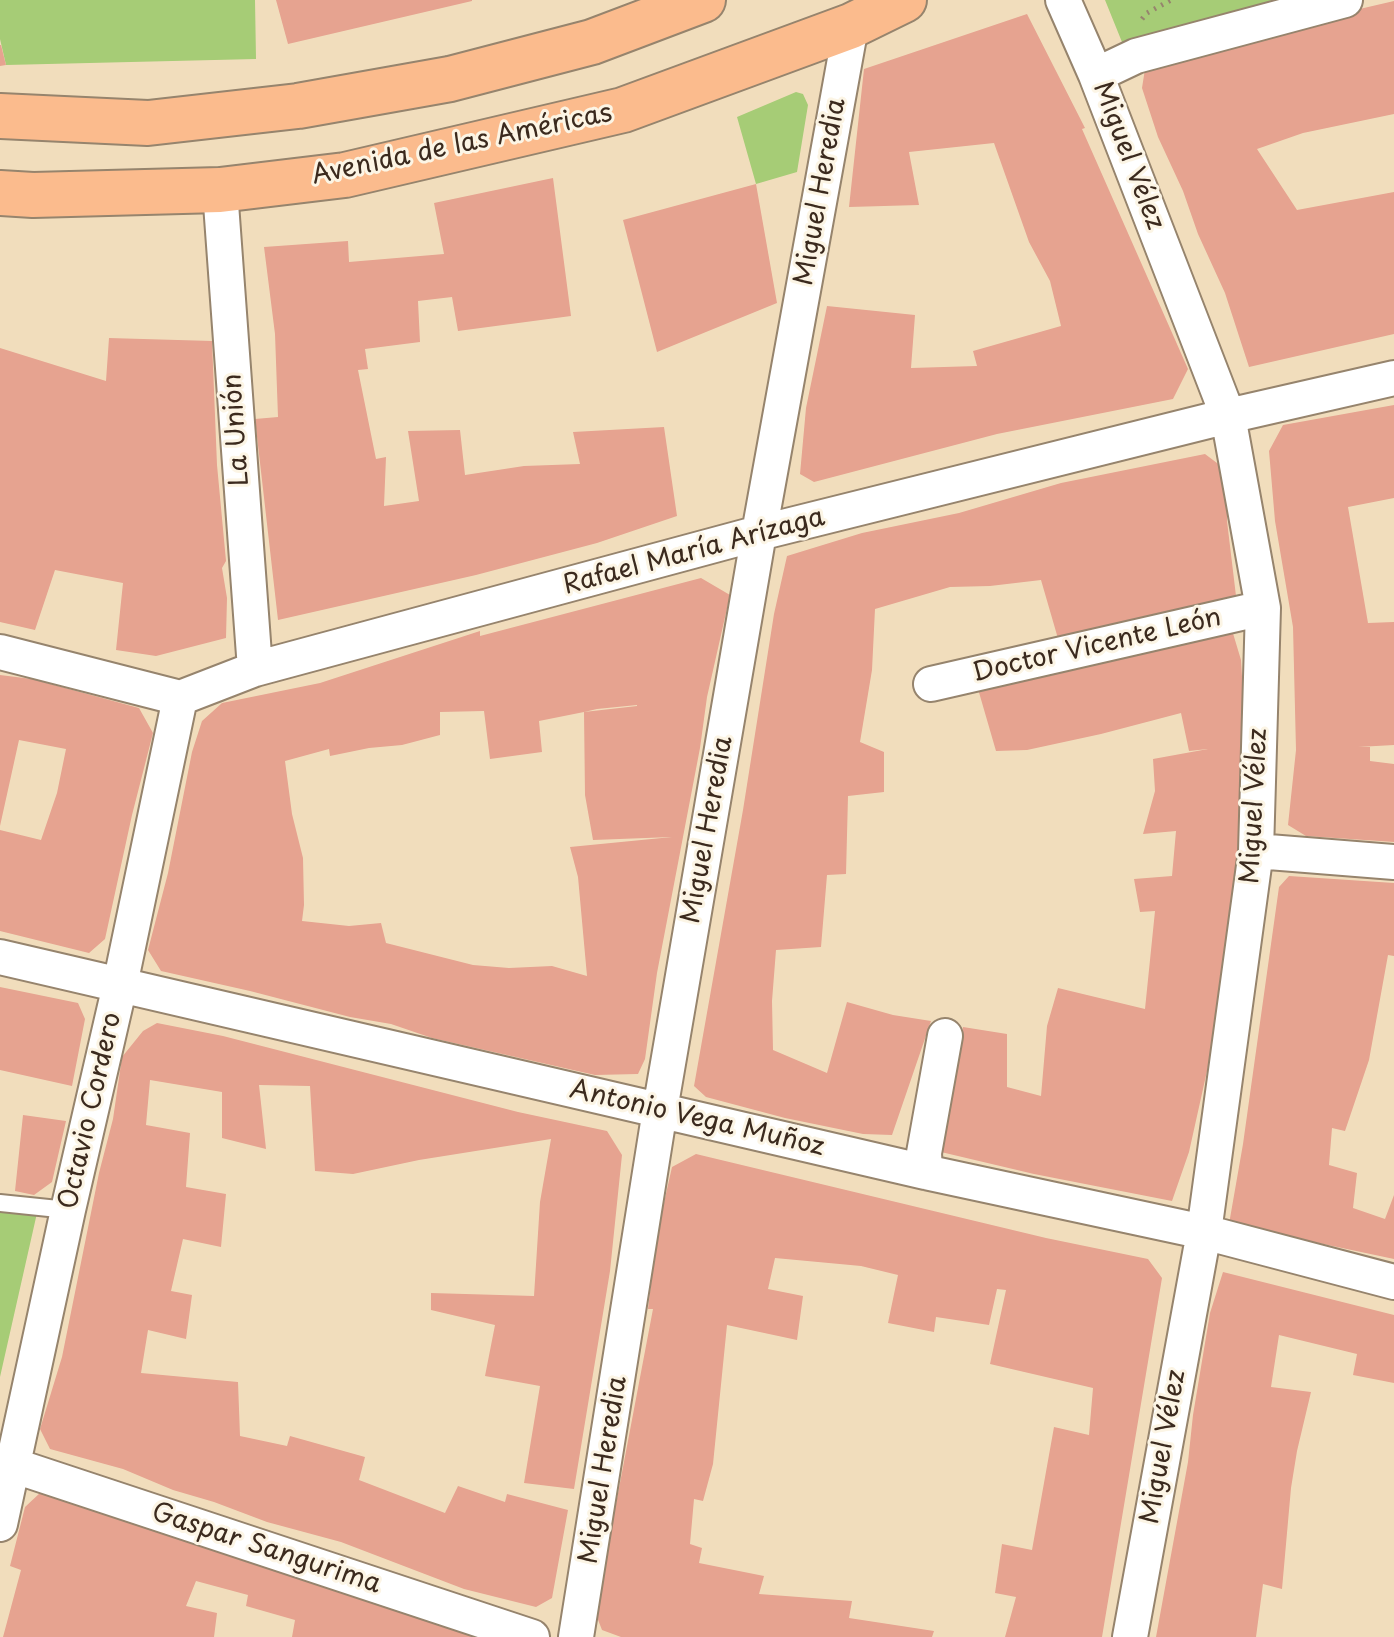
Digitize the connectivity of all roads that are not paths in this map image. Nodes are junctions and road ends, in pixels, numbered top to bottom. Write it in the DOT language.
graph roads {
  1 [pos="703,0"];
  2 [pos="904,0"];
  3 [pos="1063,0"];
  4 [pos="1345,0"];
  5 [pos="851,26"];
  6 [pos="1096,75"];
  7 [pos="0,116"];
  8 [pos="220,190"];
  9 [pos="0,193"];
  10 [pos="1394,378"];
  11 [pos="1228,416"];
  12 [pos="759,533"];
  13 [pos="1263,608"];
  14 [pos="0,652"];
  15 [pos="255,669"];
  16 [pos="931,684"];
  17 [pos="180,698"];
  18 [pos="1256,851"];
  19 [pos="1394,862"];
  20 [pos="0,957"];
  21 [pos="120,985"];
  22 [pos="945,1036"];
  23 [pos="660,1110"];
  24 [pos="925,1172"];
  25 [pos="0,1203"];
  26 [pos="68,1210"];
  27 [pos="1204,1232"];
  28 [pos="1394,1282"];
  29 [pos="7,1463"];
  30 [pos="0,1524"];
  31 [pos="532,1637"];
  32 [pos="576,1637"];
  33 [pos="1130,1637"];
  1 -- 7 [label="main road"];
  2 -- 5 [label="main road, Avenida de las Américas"];
  3 -- 6 [label="street, Miguel Vélez"];
  4 -- 6 [label="street"];
  5 -- 8 [label="main road, Avenida de las Américas"];
  5 -- 12 [label="street, Miguel Heredia"];
  6 -- 11 [label="street, Miguel Vélez"];
  8 -- 9 [label="main road, Avenida de las Américas"];
  8 -- 15 [label="street, La Unión"];
  10 -- 11 [label="street, Rafael María Arízaga"];
  11 -- 12 [label="street, Rafael María Arízaga"];
  11 -- 13 [label="street, Miguel Vélez"];
  12 -- 15 [label="street, Rafael María Arízaga"];
  12 -- 23 [label="street, Miguel Heredia"];
  13 -- 16 [label="street, Doctor Vicente León"];
  13 -- 18 [label="street, Miguel Vélez"];
  14 -- 17 [label="street"];
  15 -- 17 [label="street, Rafael María Arízaga"];
  17 -- 21 [label="street, Octavio Cordero"];
  18 -- 19 [label="street"];
  18 -- 27 [label="street, Miguel Vélez"];
  20 -- 21 [label="street, Antonio Vega Muñoz"];
  21 -- 23 [label="street, Antonio Vega Muñoz"];
  21 -- 26 [label="street, Octavio Cordero"];
  22 -- 24 [label="street"];
  23 -- 24 [label="street, Antonio Vega Muñoz"];
  23 -- 32 [label="street, Miguel Heredia"];
  24 -- 27 [label="street, Antonio Vega Muñoz"];
  25 -- 26 [label="lane"];
  26 -- 29 [label="street, Octavio Cordero"];
  27 -- 28 [label="street, Antonio Vega Muñoz"];
  27 -- 33 [label="street, Miguel Vélez"];
  29 -- 30 [label="street, Octavio Cordero"];
  29 -- 31 [label="street, Gaspar Sangurima"];
}
